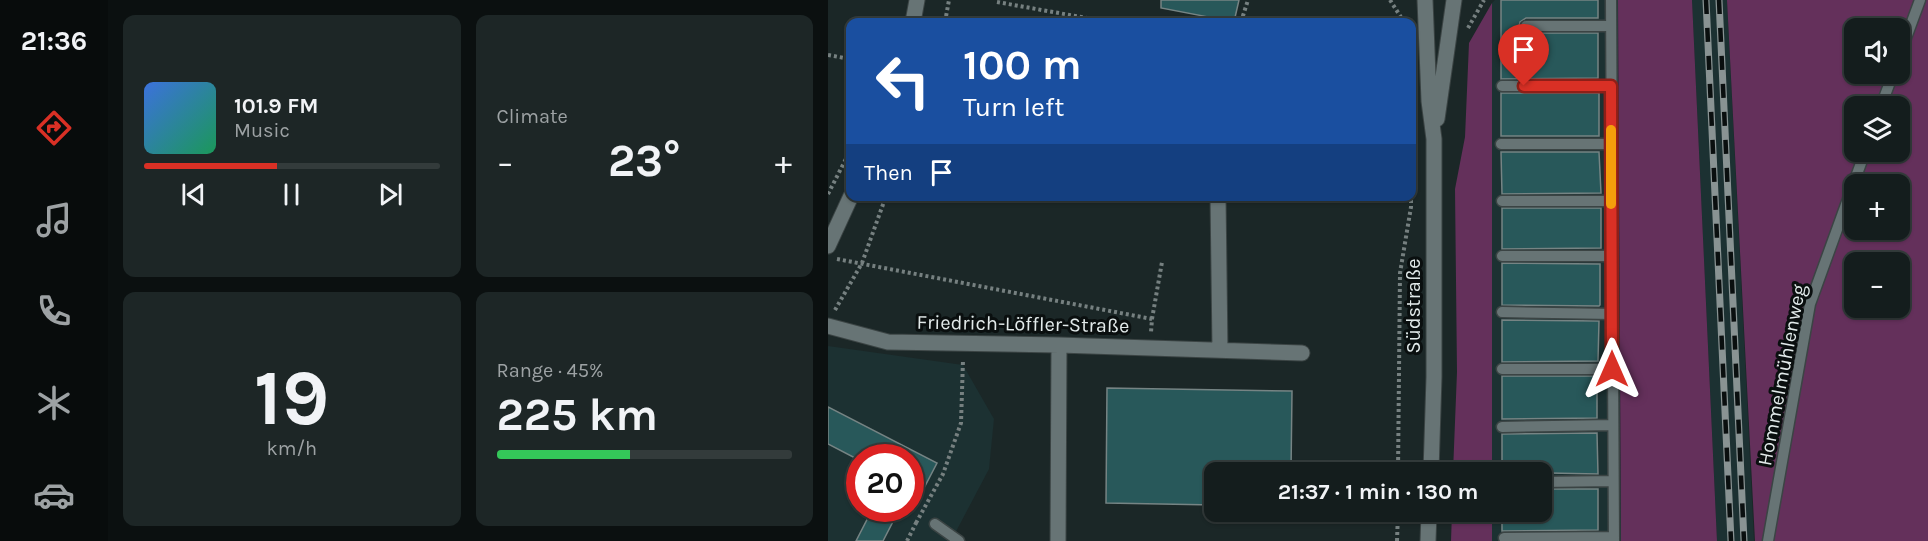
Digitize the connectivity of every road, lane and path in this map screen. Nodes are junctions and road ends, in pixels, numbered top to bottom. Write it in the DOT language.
graph roads {
  1 [pos="917,0"];
  2 [pos="949,0"];
  3 [pos="1248,0"];
  4 [pos="1390,0"];
  5 [pos="1425,0"];
  6 [pos="1454,0"];
  7 [pos="1484,0"];
  8 [pos="1611,0"];
  9 [pos="1920,0"];
  10 [pos="997,2"];
  11 [pos="914,18"];
  12 [pos="946,18"];
  13 [pos="1087,18"];
  14 [pos="1242,18"];
  15 [pos="1401,18"];
  16 [pos="1526,26"];
  17 [pos="1611,26"];
  18 [pos="1910,27"];
  19 [pos="1468,29"];
  20 [pos="828,56"];
  21 [pos="846,58"];
  22 [pos="1502,86"];
  23 [pos="1611,86"];
  24 [pos="1434,139"];
  25 [pos="1501,144"];
  26 [pos="1611,144"];
  27 [pos="846,159"];
  28 [pos="1861,162"];
  29 [pos="828,194"];
  30 [pos="849,201"];
  31 [pos="884,201"];
  32 [pos="1218,201"];
  33 [pos="1411,201"];
  34 [pos="1502,201"];
  35 [pos="1611,201"];
  36 [pos="828,246"];
  37 [pos="1502,256"];
  38 [pos="1611,256"];
  39 [pos="828,257"];
  40 [pos="1162,262"];
  41 [pos="862,263"];
  42 [pos="1502,312"];
  43 [pos="1612,314"];
  44 [pos="831,319"];
  45 [pos="1152,319"];
  46 [pos="963,344"];
  47 [pos="1059,345"];
  48 [pos="1150,348"];
  49 [pos="1220,350"];
  50 [pos="1302,353"];
  51 [pos="1502,369"];
  52 [pos="1612,369"];
  53 [pos="1612,425"];
  54 [pos="1502,427"];
  55 [pos="1398,462"];
  56 [pos="1431,462"];
  57 [pos="1552,482"];
  58 [pos="1613,482"];
  59 [pos="1398,522"];
  60 [pos="1429,522"];
  61 [pos="916,523"];
  62 [pos="935,524"];
  63 [pos="1504,538"];
  64 [pos="1614,539"];
  65 [pos="959,541"];
  66 [pos="1058,541"];
  67 [pos="1397,541"];
  68 [pos="1428,541"];
  69 [pos="1768,541"];
  1 -- 11 [label="street"];
  2 -- 12 [label="path"];
  3 -- 14 [label="path"];
  4 -- 15 [label="path"];
  5 -- 24 [label="street, Südstraße"];
  6 -- 24 [label="street, Südstraße"];
  7 -- 19 [label="path"];
  8 -- 17 [label="lane"];
  9 -- 18 [label="lane"];
  10 -- 13 [label="path"];
  16 -- 17 [label="lane"];
  17 -- 23 [label="lane"];
  20 -- 21 [label="path"];
  22 -- 23 [label="lane"];
  23 -- 26 [label="lane"];
  24 -- 56 [label="street, Südstraße"];
  25 -- 26 [label="lane"];
  26 -- 35 [label="lane"];
  27 -- 29 [label="path"];
  28 -- 69 [label="lane, Hommelmühlenweg"];
  30 -- 36 [label="street"];
  31 -- 41 [label="path"];
  32 -- 49 [label="street"];
  33 -- 55 [label="path"];
  34 -- 35 [label="lane"];
  35 -- 38 [label="lane"];
  37 -- 38 [label="lane"];
  38 -- 43 [label="lane"];
  39 -- 41 [label="path"];
  40 -- 45 [label="path"];
  41 -- 44 [label="path"];
  41 -- 45 [label="path"];
  42 -- 43 [label="lane"];
  43 -- 52 [label="lane"];
  44 -- 46 [label="street, Friedrich-Löffler-Straße"];
  45 -- 48 [label="path"];
  46 -- 47 [label="street, Friedrich-Löffler-Straße"];
  46 -- 61 [label="path"];
  47 -- 48 [label="street, Friedrich-Löffler-Straße"];
  47 -- 66 [label="street"];
  48 -- 49 [label="street, Friedrich-Löffler-Straße"];
  49 -- 50 [label="street, Friedrich-Löffler-Straße"];
  51 -- 52 [label="lane"];
  52 -- 53 [label="lane"];
  53 -- 54 [label="lane"];
  53 -- 58 [label="lane"];
  57 -- 58 [label="lane"];
  58 -- 64 [label="lane"];
  59 -- 67 [label="path"];
  60 -- 68 [label="street"];
  62 -- 65 [label="lane"];
  63 -- 64 [label="lane"];
}
